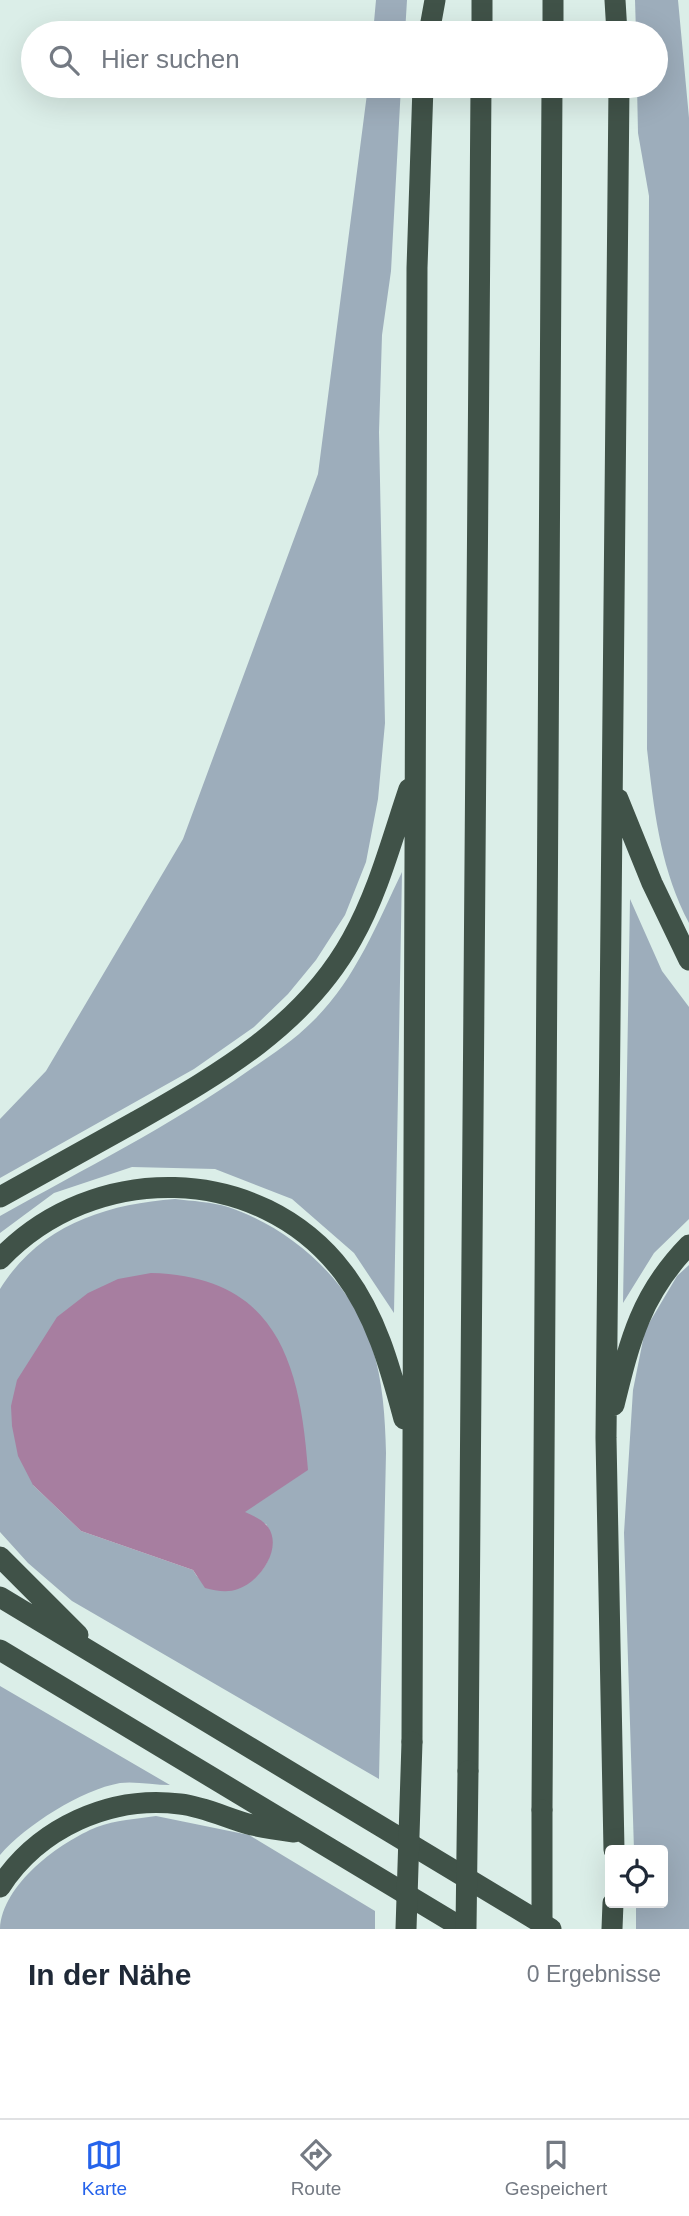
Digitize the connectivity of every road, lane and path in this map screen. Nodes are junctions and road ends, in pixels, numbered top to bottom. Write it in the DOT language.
graph roads {
  1 [pos="435,0"];
  2 [pos="482,0"];
  3 [pos="553,0"];
  4 [pos="615,0"];
  5 [pos="431,21"];
  6 [pos="482,21"];
  7 [pos="553,21"];
  8 [pos="616,21"];
  9 [pos="423,98"];
  10 [pos="481,98"];
  11 [pos="552,98"];
  12 [pos="619,98"];
  13 [pos="414,774"];
  14 [pos="614,788"];
  15 [pos="689,960"];
  16 [pos="0,1197"];
  17 [pos="689,1244"];
  18 [pos="0,1259"];
  19 [pos="606,1438"];
  20 [pos="412,1447"];
  21 [pos="0,1557"];
  22 [pos="0,1597"];
  23 [pos="0,1650"];
  24 [pos="107,1663"];
  25 [pos="307,1834"];
  26 [pos="614,1845"];
  27 [pos="0,1887"];
  28 [pos="613,1908"];
  29 [pos="407,1929"];
  30 [pos="465,1929"];
  31 [pos="542,1929"];
  32 [pos="551,1929"];
  33 [pos="612,1929"];
  1 -- 5 [label="highway"];
  2 -- 6 [label="highway"];
  3 -- 7 [label="highway"];
  4 -- 8 [label="highway"];
  9 -- 13 [label="highway"];
  10 -- 30 [label="highway, bridge"];
  11 -- 31 [label="highway, bridge"];
  12 -- 14 [label="highway"];
  13 -- 16 [label="highway"];
  13 -- 20 [label="highway"];
  14 -- 15 [label="highway"];
  14 -- 19 [label="highway"];
  17 -- 19 [label="highway"];
  18 -- 20 [label="highway"];
  19 -- 26 [label="highway"];
  20 -- 29 [label="highway, bridge"];
  21 -- 24 [label="highway"];
  22 -- 24 [label="highway"];
  23 -- 25 [label="highway"];
  24 -- 32 [label="highway"];
  25 -- 27 [label="highway"];
  25 -- 30 [label="highway"];
  28 -- 33 [label="highway"];
}
